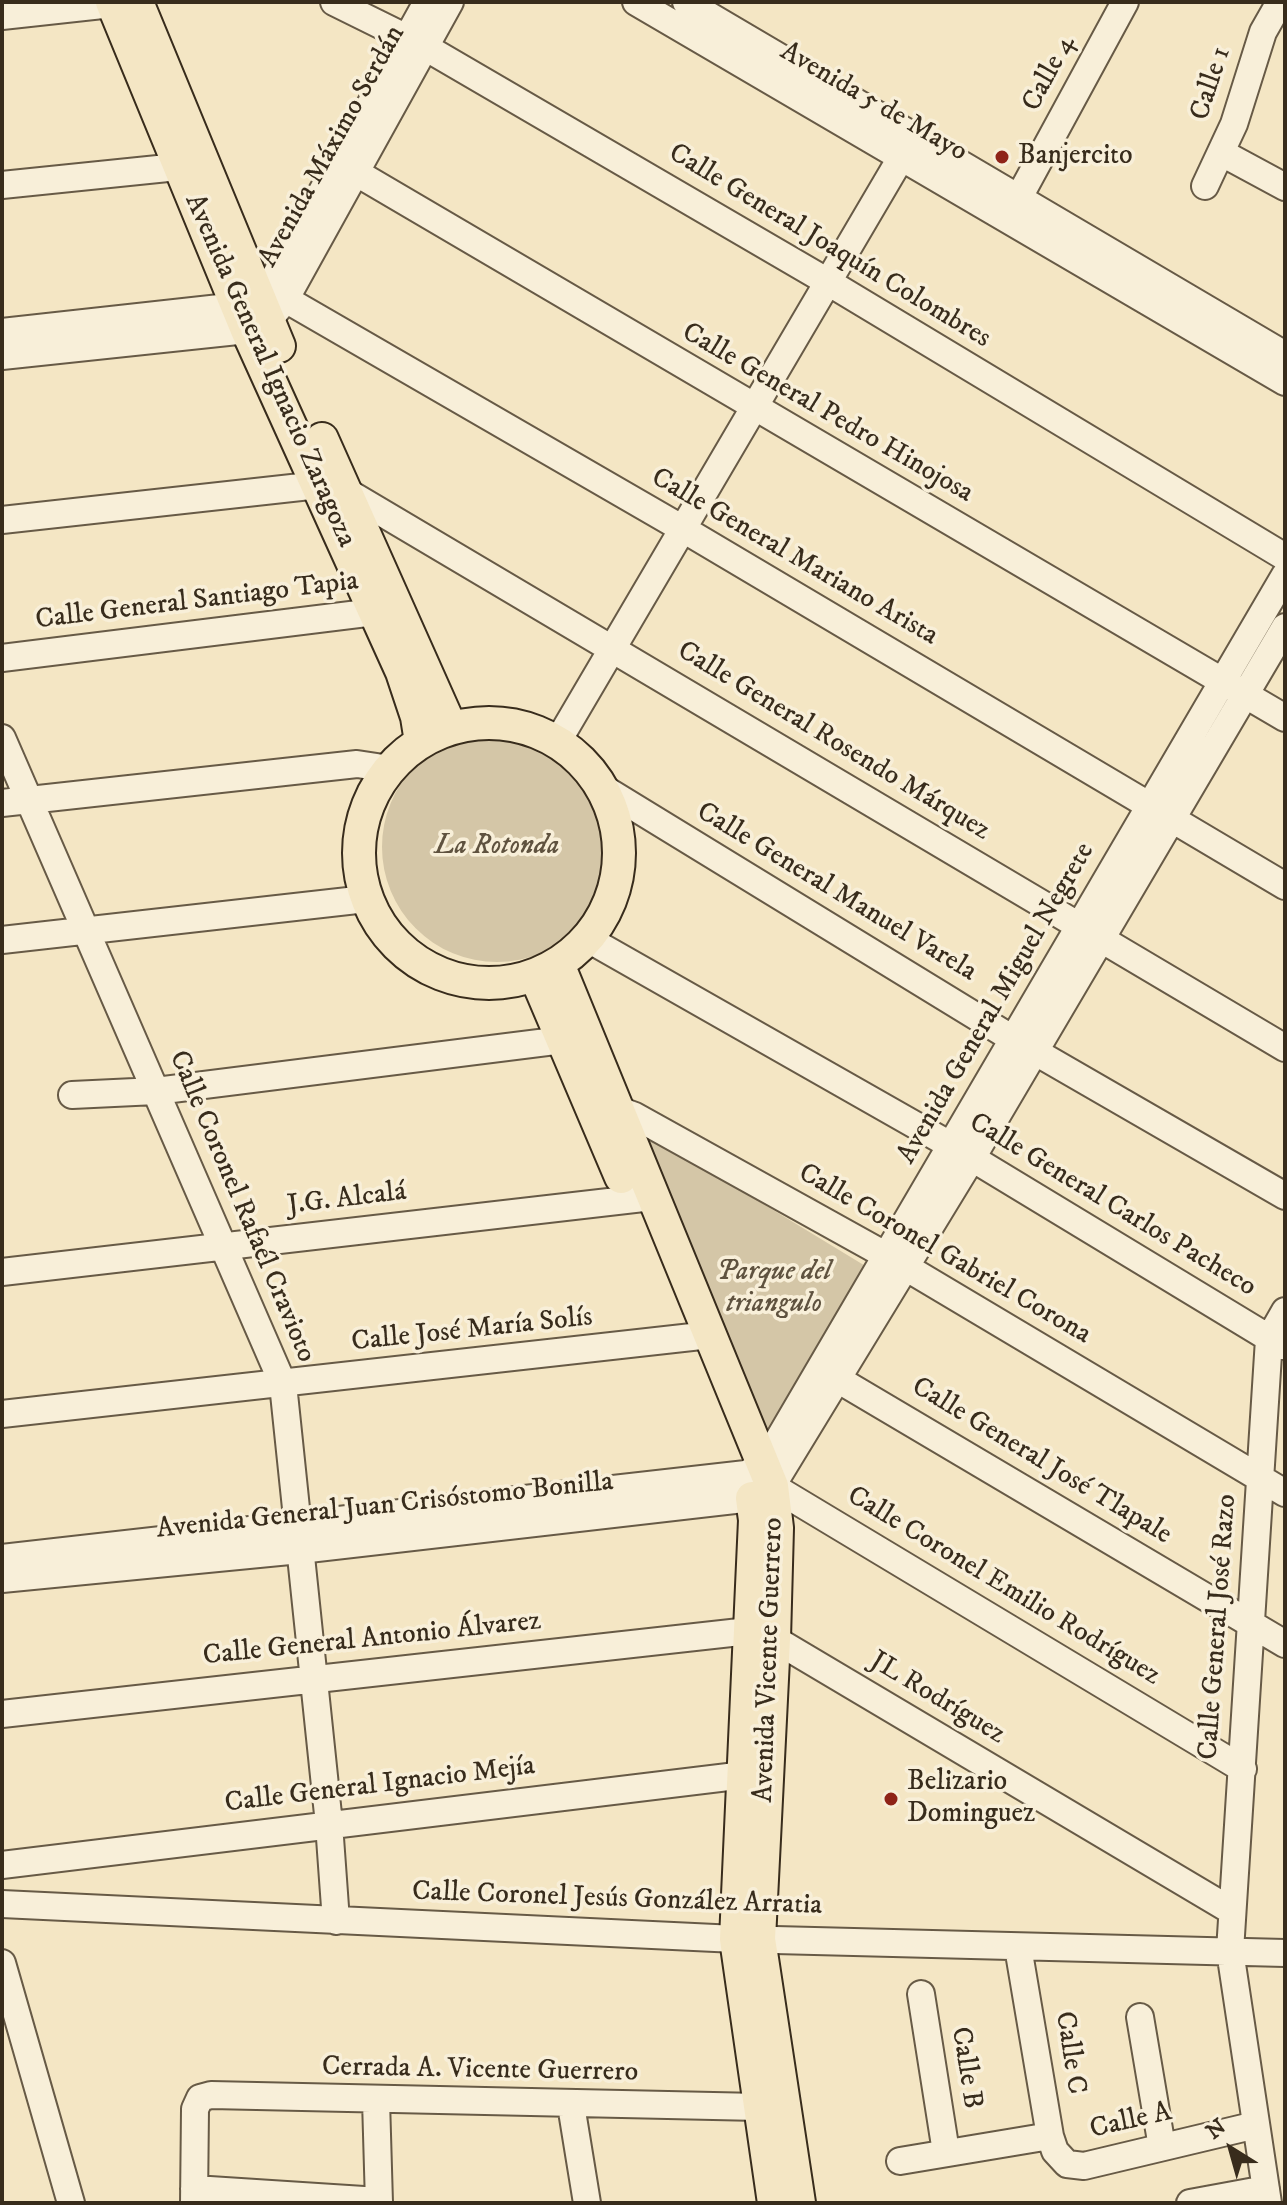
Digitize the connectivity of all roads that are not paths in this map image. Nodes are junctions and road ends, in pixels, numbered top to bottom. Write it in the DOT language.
graph roads {
  1 [pos="334,2"];
  2 [pos="427,2"];
  3 [pos="450,2"];
  4 [pos="636,2"];
  5 [pos="686,2"];
  6 [pos="1125,2"];
  7 [pos="1280,2"];
  8 [pos="124,3"];
  9 [pos="2,16"];
  10 [pos="416,42"];
  11 [pos="1222,153"];
  12 [pos="902,156"];
  13 [pos="192,166"];
  14 [pos="347,167"];
  15 [pos="2,185"];
  16 [pos="1205,186"];
  17 [pos="1285,187"];
  18 [pos="1013,208"];
  19 [pos="828,282"];
  20 [pos="261,307"];
  21 [pos="2,332"];
  22 [pos="1269,354"];
  23 [pos="2,356"];
  24 [pos="1285,382"];
  25 [pos="753,409"];
  26 [pos="333,489"];
  27 [pos="2,520"];
  28 [pos="683,529"];
  29 [pos="1285,557"];
  30 [pos="1285,575"];
  31 [pos="387,611"];
  32 [pos="1285,627"];
  33 [pos="613,648"];
  34 [pos="2,658"];
  35 [pos="1233,688"];
  36 [pos="1285,718"];
  37 [pos="451,728"];
  38 [pos="2,738"];
  39 [pos="558,741"];
  40 [pos="421,742"];
  41 [pos="390,769"];
  42 [pos="603,788"];
  43 [pos="29,800"];
  44 [pos="2,803"];
  45 [pos="1160,810"];
  46 [pos="1285,886"];
  47 [pos="366,899"];
  48 [pos="87,928"];
  49 [pos="1089,933"];
  50 [pos="588,939"];
  51 [pos="2,940"];
  52 [pos="546,970"];
  53 [pos="563,1040"];
  54 [pos="1024,1045"];
  55 [pos="1285,1048"];
  56 [pos="156,1091"];
  57 [pos="72,1095"];
  58 [pos="603,1105"];
  59 [pos="962,1152"];
  60 [pos="1285,1196"];
  61 [pos="641,1197"];
  62 [pos="222,1247"];
  63 [pos="897,1262"];
  64 [pos="2,1272"];
  65 [pos="1285,1311"];
  66 [pos="700,1337"];
  67 [pos="1277,1343"];
  68 [pos="839,1380"];
  69 [pos="283,1384"];
  70 [pos="2,1414"];
  71 [pos="1260,1478"];
  72 [pos="758,1480"];
  73 [pos="1285,1493"];
  74 [pos="300,1538"];
  75 [pos="2,1558"];
  76 [pos="2,1579"];
  77 [pos="1252,1624"];
  78 [pos="761,1635"];
  79 [pos="1285,1644"];
  80 [pos="313,1678"];
  81 [pos="2,1714"];
  82 [pos="1243,1769"];
  83 [pos="754,1774"];
  84 [pos="329,1824"];
  85 [pos="2,1865"];
  86 [pos="2,1904"];
  87 [pos="1232,1911"];
  88 [pos="336,1921"];
  89 [pos="747,1939"];
  90 [pos="1018,1947"];
  91 [pos="1230,1951"];
  92 [pos="1285,1953"];
  93 [pos="2,1963"];
  94 [pos="921,1994"];
  95 [pos="1140,2017"];
  96 [pos="376,2100"];
  97 [pos="571,2105"];
  98 [pos="759,2107"];
  99 [pos="1256,2125"];
  100 [pos="1050,2136"];
  101 [pos="1162,2147"];
  102 [pos="946,2152"];
  103 [pos="900,2161"];
  104 [pos="1067,2164"];
  105 [pos="194,2185"];
  106 [pos="1267,2196"];
  107 [pos="287,2199"];
  108 [pos="379,2202"];
  109 [pos="71,2203"];
  110 [pos="587,2203"];
  111 [pos="774,2203"];
  112 [pos="799,2203"];
  113 [pos="1190,2203"];
  1 -- 10 [label="street, Calle General Joaquín Colombres"];
  2 -- 10 [label="street, Avenida Máximo Serdán"];
  3 -- 10 [label="street, Avenida Máximo Serdán"];
  4 -- 12 [label="street, Avenida 5 de Mayo"];
  5 -- 18 [label="street, Avenida 5 de Mayo"];
  6 -- 18 [label="street, Calle 4"];
  7 -- 11 [label="street, Calle 1"];
  8 -- 9 [label="street"];
  8 -- 13 [label="main road, Avenida General Ignacio Zaragoza"];
  10 -- 14 [label="street, Avenida Máximo Serdán"];
  10 -- 19 [label="street, Calle General Joaquín Colombres"];
  11 -- 16 [label="street, Calle 1"];
  11 -- 17 [label="street"];
  12 -- 18 [label="street, Avenida 5 de Mayo"];
  12 -- 19 [label="street"];
  13 -- 15 [label="street"];
  13 -- 20 [label="main road, Avenida General Ignacio Zaragoza"];
  14 -- 20 [label="street, Avenida Máximo Serdán"];
  14 -- 25 [label="street, Calle General Pedro Hinojosa"];
  18 -- 22 [label="street, Avenida 5 de Mayo"];
  19 -- 25 [label="street"];
  19 -- 29 [label="street, Calle General Joaquín Colombres"];
  20 -- 21 [label="street"];
  20 -- 23 [label="street"];
  20 -- 26 [label="main road, Avenida General Ignacio Zaragoza"];
  20 -- 28 [label="street, Calle General Mariano Arista"];
  22 -- 24 [label="street, Avenida 5 de Mayo"];
  25 -- 28 [label="street"];
  25 -- 35 [label="street, Calle General Pedro Hinojosa"];
  26 -- 27 [label="street"];
  26 -- 31 [label="main road, Avenida General Ignacio Zaragoza"];
  26 -- 33 [label="street, Calle General Rosendo Márquez"];
  28 -- 33 [label="street"];
  28 -- 45 [label="street, Calle General Mariano Arista"];
  30 -- 35 [label="street, Avenida General Miguel Negrete"];
  31 -- 34 [label="street, Calle General Santiago Tapia"];
  31 -- 37 [label="main road, Avenida General Ignacio Zaragoza"];
  31 -- 40 [label="main road, Avenida General Ignacio Zaragoza"];
  32 -- 35 [label="street, Avenida General Miguel Negrete"];
  33 -- 39 [label="street"];
  33 -- 49 [label="street, Calle General Rosendo Márquez"];
  35 -- 36 [label="street, Calle General Pedro Hinojosa"];
  35 -- 45 [label="street, Avenida General Miguel Negrete"];
  37 -- 39 [label="main road"];
  37 -- 40 [label="main road"];
  38 -- 43 [label="street, Calle Coronel Rafaél Cravioto"];
  39 -- 42 [label="main road"];
  40 -- 41 [label="main road"];
  41 -- 43 [label="street"];
  41 -- 47 [label="main road"];
  42 -- 50 [label="main road"];
  42 -- 54 [label="street, Calle General Manuel Varela"];
  43 -- 44 [label="street"];
  43 -- 48 [label="street, Calle Coronel Rafaél Cravioto"];
  45 -- 46 [label="street, Calle General Mariano Arista"];
  45 -- 49 [label="street, Avenida General Miguel Negrete"];
  47 -- 48 [label="street"];
  47 -- 52 [label="main road"];
  48 -- 51 [label="street"];
  48 -- 56 [label="street, Calle Coronel Rafaél Cravioto"];
  49 -- 54 [label="street, Avenida General Miguel Negrete"];
  49 -- 55 [label="street, Calle General Rosendo Márquez"];
  50 -- 52 [label="main road"];
  50 -- 59 [label="street, Calle General Carlos Pacheco"];
  52 -- 53 [label="main road, Avenida Vicente Guerrero"];
  52 -- 58 [label="main road, Avenida Vicente Guerrero"];
  53 -- 56 [label="street"];
  53 -- 58 [label="main road, Avenida Vicente Guerrero"];
  54 -- 59 [label="street, Avenida General Miguel Negrete"];
  54 -- 60 [label="street, Calle General Manuel Varela"];
  56 -- 57 [label="street"];
  56 -- 62 [label="street, Calle Coronel Rafaél Cravioto"];
  58 -- 61 [label="main road, Avenida Vicente Guerrero"];
  58 -- 63 [label="street, Calle Coronel Gabriel Corona"];
  59 -- 63 [label="street, Avenida General Miguel Negrete"];
  59 -- 67 [label="street, Calle General Carlos Pacheco"];
  61 -- 62 [label="street, J.G. Alcalá"];
  61 -- 66 [label="main road, Avenida Vicente Guerrero"];
  62 -- 64 [label="street, J.G. Alcalá"];
  62 -- 69 [label="street, Calle Coronel Rafaél Cravioto"];
  63 -- 68 [label="street, Avenida General Miguel Negrete"];
  63 -- 71 [label="street, Calle Coronel Gabriel Corona"];
  63 -- 72 [label="street, Avenida General Miguel Negrete"];
  65 -- 67 [label="street, Calle General José Razo"];
  66 -- 69 [label="street, Calle José María Solís"];
  66 -- 72 [label="main road, Avenida Vicente Guerrero"];
  67 -- 71 [label="street, Calle General José Razo"];
  68 -- 72 [label="street, Avenida General Miguel Negrete"];
  68 -- 77 [label="street, Calle General José Tlapale"];
  69 -- 70 [label="street, Calle José María Solís"];
  69 -- 74 [label="street, Calle Coronel Rafaél Cravioto"];
  71 -- 73 [label="street, Calle Coronel Gabriel Corona"];
  71 -- 77 [label="street, Calle General José Razo"];
  72 -- 74 [label="street, Avenida General Juan Crisóstomo Bonilla"];
  72 -- 78 [label="main road, Avenida Vicente Guerrero"];
  72 -- 82 [label="street, Calle Coronel Emilio Rodríguez"];
  74 -- 75 [label="street, Avenida General Juan Crisóstomo Bonilla"];
  74 -- 76 [label="street, Avenida General Juan Crisóstomo Bonilla"];
  74 -- 80 [label="street, Calle Coronel Rafaél Cravioto"];
  77 -- 79 [label="street, Calle General José Tlapale"];
  77 -- 82 [label="street, Calle General José Razo"];
  78 -- 80 [label="street, Calle General Antonio Álvarez"];
  78 -- 83 [label="main road, Avenida Vicente Guerrero"];
  78 -- 87 [label="street, JL Rodríguez"];
  80 -- 81 [label="street, Calle General Antonio Álvarez"];
  80 -- 84 [label="street, Calle Coronel Rafaél Cravioto"];
  82 -- 87 [label="street, Calle General José Razo"];
  83 -- 84 [label="street, Calle General Ignacio Mejía"];
  83 -- 89 [label="main road, Avenida Vicente Guerrero"];
  84 -- 85 [label="street, Calle General Ignacio Mejía"];
  84 -- 88 [label="street, Calle Coronel Rafaél Cravioto"];
  86 -- 88 [label="street, Calle Coronel Jesús González Arratia"];
  87 -- 91 [label="street, Calle General José Razo"];
  88 -- 89 [label="street, Calle Coronel Jesús González Arratia"];
  89 -- 90 [label="street, Calle Coronel Jesús González Arratia"];
  89 -- 98 [label="main road, Avenida Vicente Guerrero"];
  89 -- 112 [label="main road, Avenida Vicente Guerrero"];
  90 -- 91 [label="street, Calle Coronel Jesús González Arratia"];
  90 -- 100 [label="street, Calle C"];
  91 -- 92 [label="street, Calle Coronel Jesús González Arratia"];
  91 -- 99 [label="street, Calle General José Razo"];
  93 -- 109 [label="street"];
  94 -- 102 [label="street, Calle B"];
  95 -- 101 [label="street"];
  96 -- 97 [label="street, Cerrada A. Vicente Guerrero"];
  96 -- 105 [label="street, Cerrada A. Vicente Guerrero"];
  96 -- 108 [label="street"];
  97 -- 98 [label="street, Cerrada A. Vicente Guerrero"];
  97 -- 110 [label="street"];
  98 -- 111 [label="main road, Avenida Vicente Guerrero"];
  99 -- 101 [label="street, Calle A"];
  99 -- 106 [label="street, Calle General José Razo"];
  100 -- 102 [label="street, Calle A"];
  100 -- 104 [label="street, Calle C"];
  101 -- 104 [label="street, Calle A"];
  102 -- 103 [label="street, Calle A"];
  105 -- 107 [label="street"];
  106 -- 113 [label="street"];
  107 -- 108 [label="street"];
}
